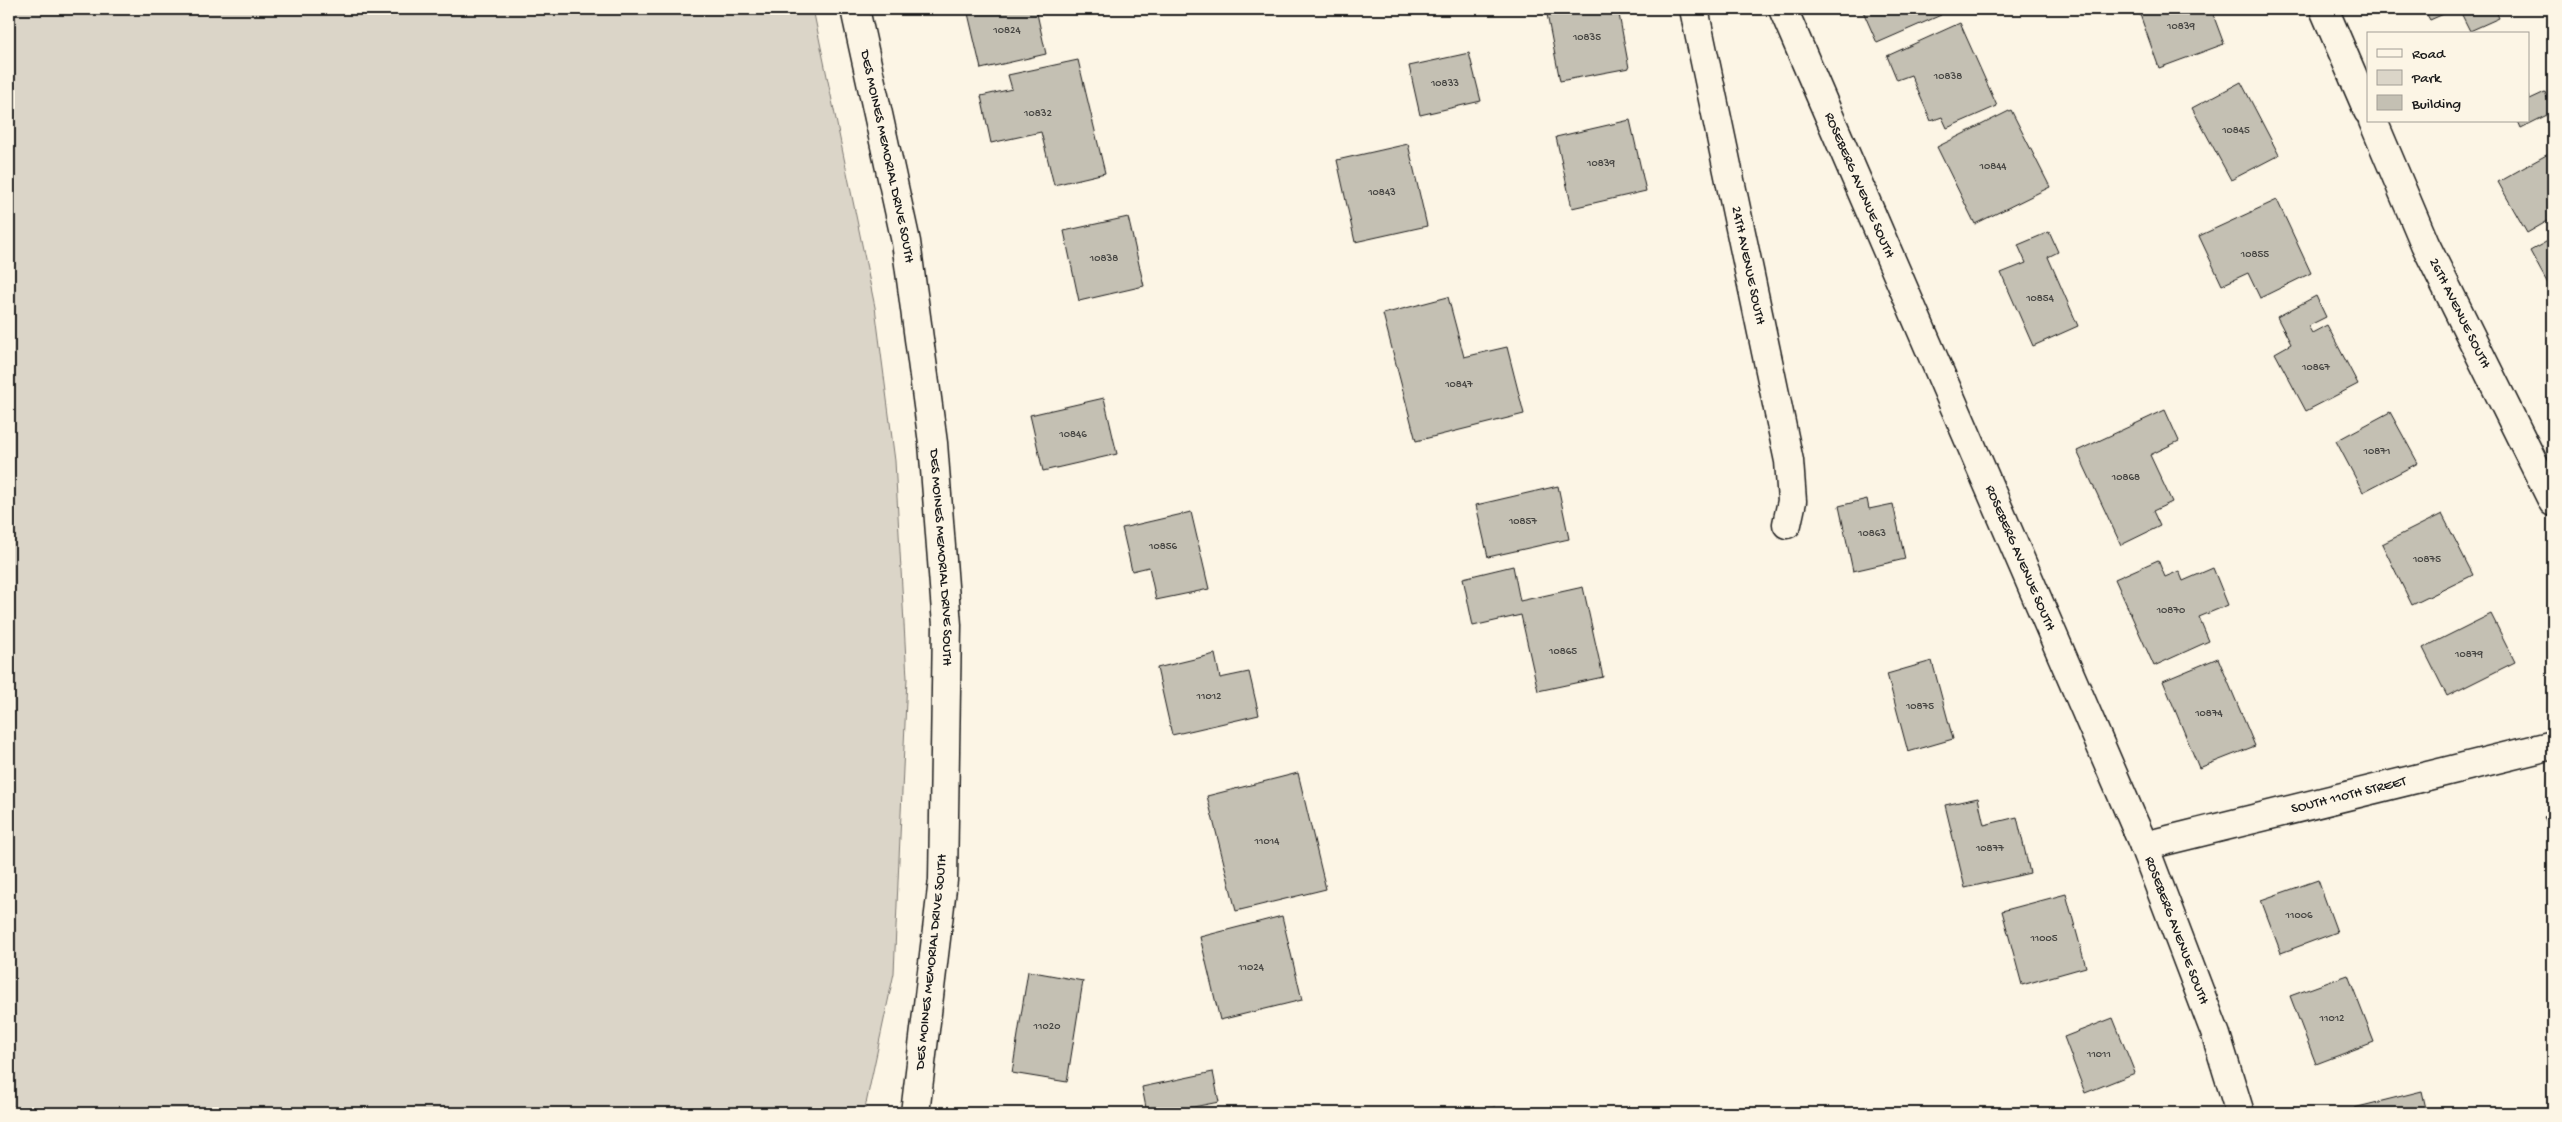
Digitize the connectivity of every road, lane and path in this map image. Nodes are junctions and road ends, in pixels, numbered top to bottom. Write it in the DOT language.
graph roads {
  1 [pos="855,9"];
  2 [pos="1694,9"];
  3 [pos="1783,9"];
  4 [pos="2324,9"];
  5 [pos="2367,109"];
  6 [pos="2372,122"];
  7 [pos="2553,502"];
  8 [pos="1787,524"];
  9 [pos="2553,745"];
  10 [pos="2144,846"];
  11 [pos="915,1113"];
  12 [pos="2240,1113"];
  1 -- 11 [label="street, DES MOINES MEMORIAL DRIVE SOUTH"];
  2 -- 8 [label="street, 24TH AVENUE SOUTH"];
  3 -- 10 [label="street, ROSEBERG AVENUE SOUTH"];
  4 -- 5 [label="street"];
  6 -- 7 [label="street, 26TH AVENUE SOUTH"];
  9 -- 10 [label="street, SOUTH 110TH STREET"];
  10 -- 12 [label="street, ROSEBERG AVENUE SOUTH"];
}
